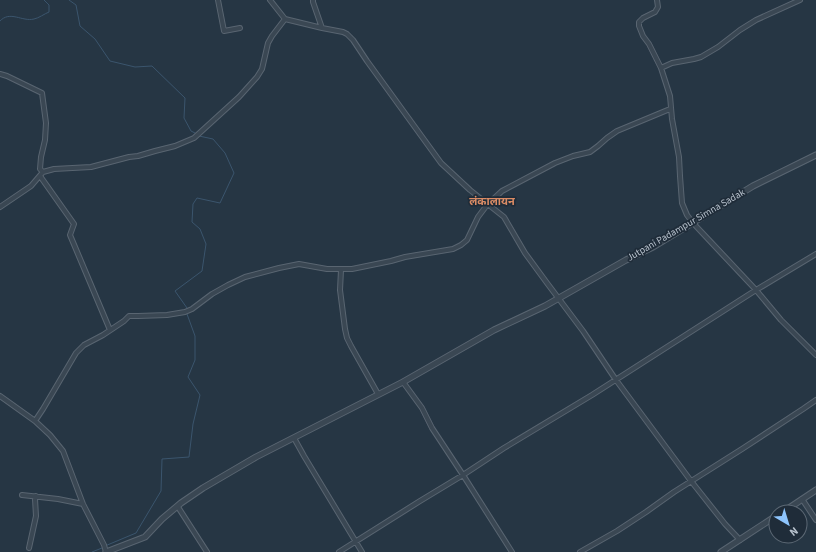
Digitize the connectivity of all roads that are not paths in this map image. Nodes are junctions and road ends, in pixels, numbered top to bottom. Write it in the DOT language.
graph roads {
  1 [pos="218,0"];
  2 [pos="270,0"];
  3 [pos="313,0"];
  4 [pos="657,0"];
  5 [pos="800,0"];
  6 [pos="285,19"];
  7 [pos="240,28"];
  8 [pos="322,28"];
  9 [pos="661,68"];
  10 [pos="0,74"];
  11 [pos="670,109"];
  12 [pos="816,155"];
  13 [pos="43,172"];
  14 [pos="40,176"];
  15 [pos="487,204"];
  16 [pos="0,207"];
  17 [pos="693,223"];
  18 [pos="816,254"];
  19 [pos="340,270"];
  20 [pos="756,290"];
  21 [pos="558,299"];
  22 [pos="110,330"];
  23 [pos="816,355"];
  24 [pos="616,380"];
  25 [pos="404,382"];
  26 [pos="378,394"];
  27 [pos="0,396"];
  28 [pos="816,400"];
  29 [pos="35,421"];
  30 [pos="294,438"];
  31 [pos="464,475"];
  32 [pos="691,481"];
  33 [pos="816,490"];
  34 [pos="22,495"];
  35 [pos="36,496"];
  36 [pos="802,499"];
  37 [pos="83,504"];
  38 [pos="794,504"];
  39 [pos="178,507"];
  40 [pos="816,520"];
  41 [pos="768,521"];
  42 [pos="740,540"];
  43 [pos="356,542"];
  44 [pos="29,548"];
  45 [pos="106,552"];
  46 [pos="207,552"];
  47 [pos="339,552"];
  48 [pos="362,552"];
  49 [pos="512,552"];
  50 [pos="580,552"];
  51 [pos="721,552"];
  1 -- 7 [label="street"];
  2 -- 6 [label="street"];
  3 -- 8 [label="street"];
  4 -- 9 [label="street"];
  5 -- 9 [label="street"];
  6 -- 8 [label="street"];
  6 -- 13 [label="street"];
  8 -- 15 [label="street"];
  9 -- 11 [label="street"];
  10 -- 13 [label="street"];
  11 -- 15 [label="street"];
  11 -- 17 [label="street"];
  12 -- 17 [label="street, Jutpani Padampur Simna Sadak"];
  13 -- 14 [label="street"];
  14 -- 16 [label="street"];
  14 -- 22 [label="street"];
  15 -- 19 [label="street"];
  15 -- 21 [label="street"];
  17 -- 20 [label="street"];
  17 -- 21 [label="street, Jutpani Padampur Simna Sadak"];
  18 -- 20 [label="street"];
  19 -- 22 [label="street"];
  19 -- 26 [label="street"];
  20 -- 23 [label="street"];
  20 -- 24 [label="street"];
  21 -- 24 [label="street"];
  21 -- 25 [label="street, Jutpani Padampur Simna Sadak"];
  22 -- 29 [label="street"];
  24 -- 31 [label="street"];
  24 -- 32 [label="street"];
  25 -- 26 [label="street, Jutpani Padampur Simna Sadak"];
  25 -- 31 [label="street"];
  26 -- 30 [label="street, Jutpani Padampur Simna Sadak"];
  27 -- 29 [label="street"];
  28 -- 32 [label="street"];
  29 -- 37 [label="street"];
  30 -- 39 [label="street"];
  30 -- 43 [label="street"];
  31 -- 43 [label="street"];
  31 -- 49 [label="street"];
  32 -- 42 [label="street"];
  32 -- 50 [label="street"];
  33 -- 36 [label="street"];
  34 -- 35 [label="street"];
  35 -- 37 [label="street"];
  35 -- 44 [label="street"];
  36 -- 38 [label="street"];
  36 -- 40 [label="street"];
  37 -- 45 [label="street"];
  39 -- 45 [label="street"];
  39 -- 46 [label="street"];
  41 -- 42 [label="street"];
  42 -- 51 [label="street"];
  43 -- 47 [label="street"];
  43 -- 48 [label="street"];
}
